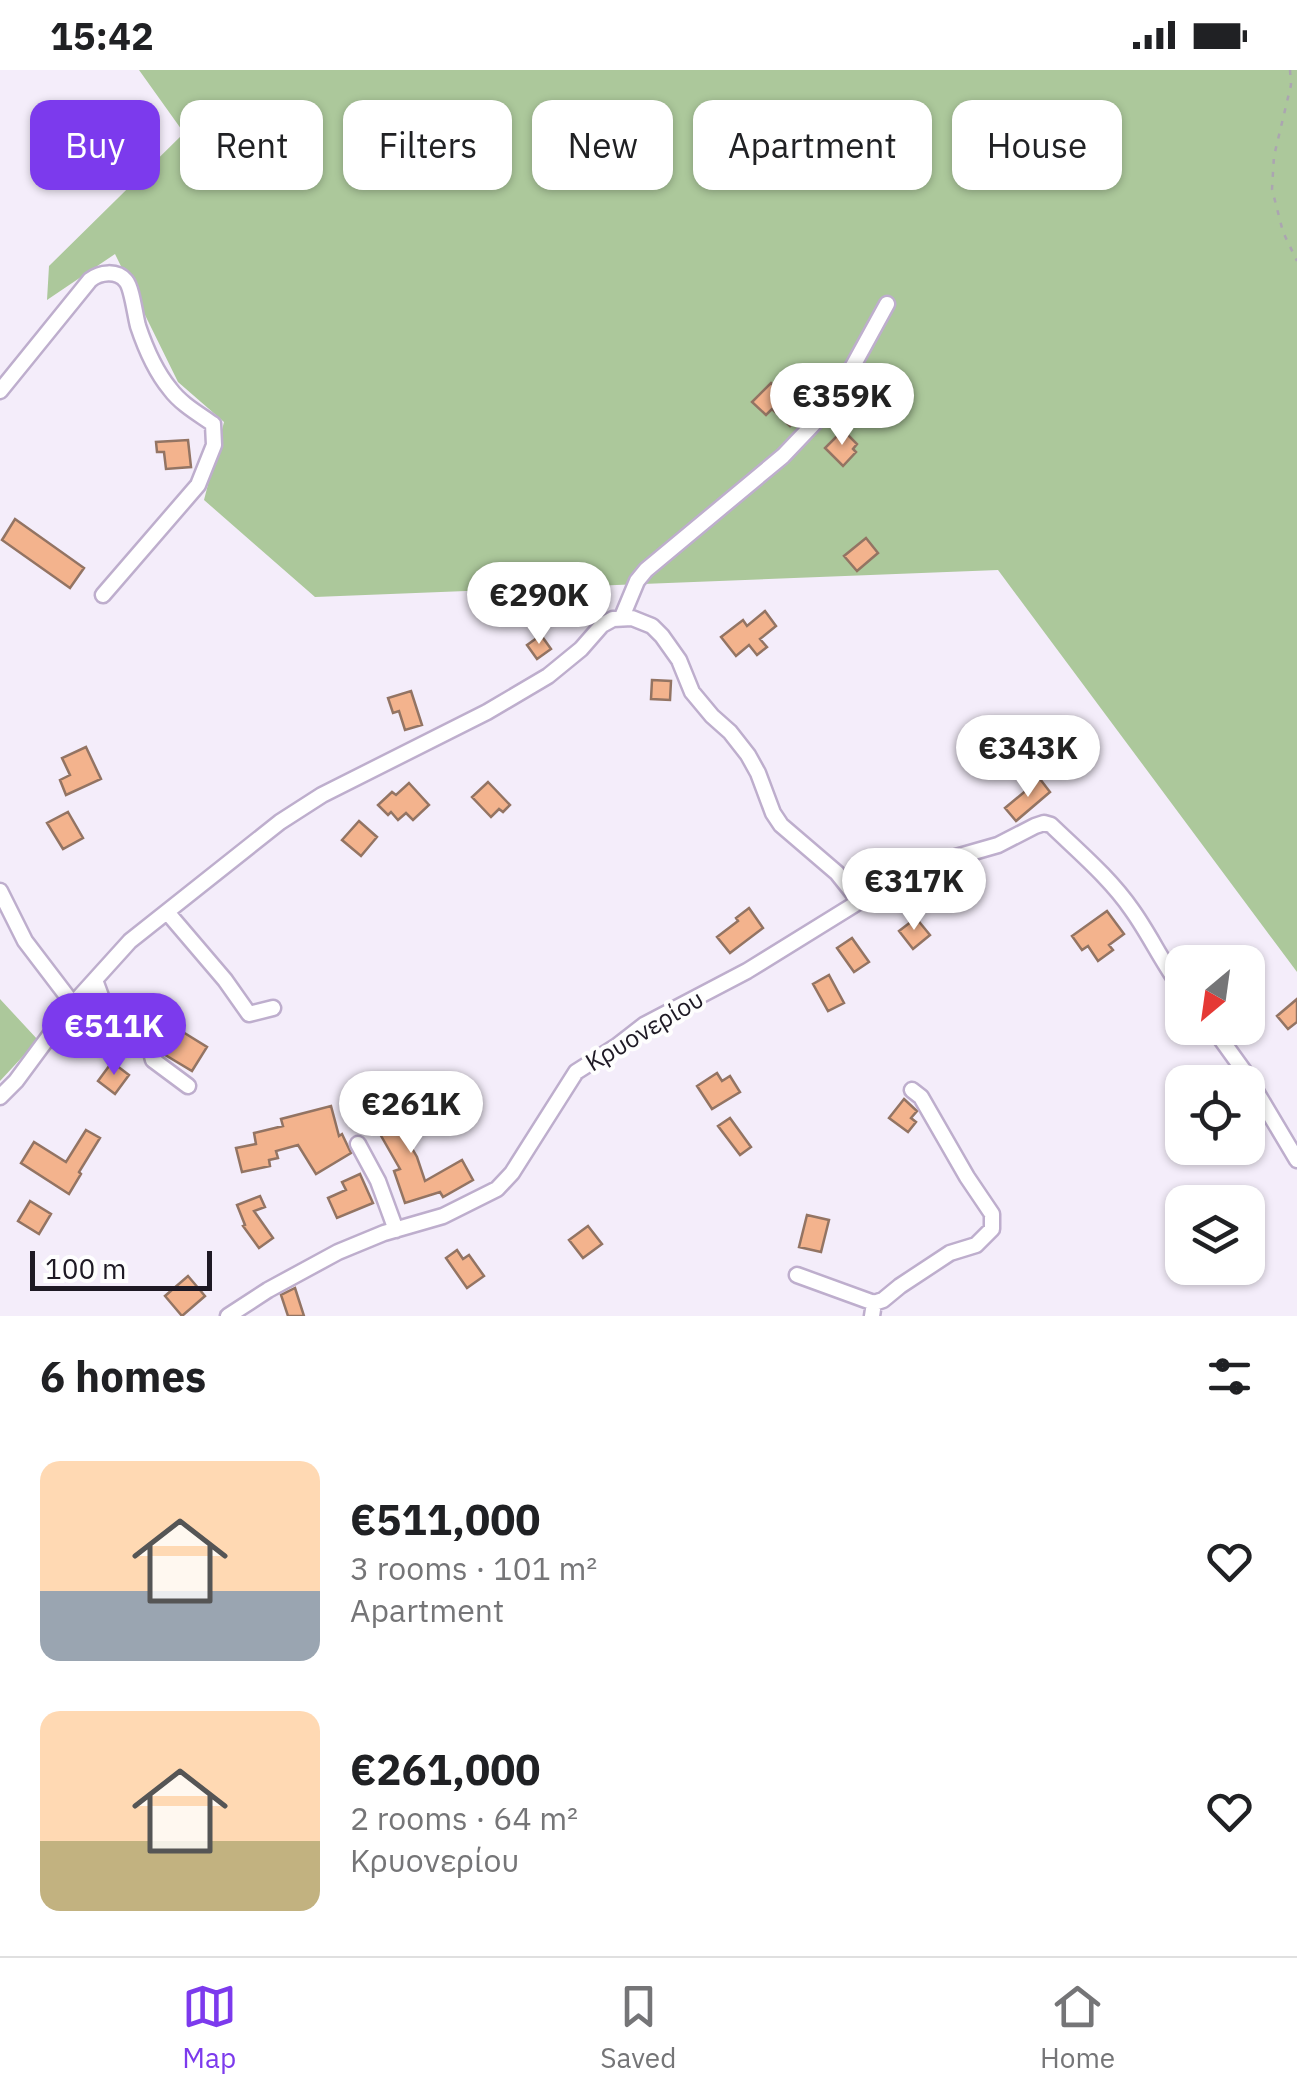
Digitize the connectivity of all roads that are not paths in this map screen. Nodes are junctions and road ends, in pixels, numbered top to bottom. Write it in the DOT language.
graph roads {
  1 [pos="887,304"];
  2 [pos="0,391"];
  3 [pos="103,595"];
  4 [pos="622,617"];
  5 [pos="0,891"];
  6 [pos="860,902"];
  7 [pos="167,912"];
  8 [pos="1165,964"];
  9 [pos="95,980"];
  10 [pos="74,1004"];
  11 [pos="273,1008"];
  12 [pos="1225,1045"];
  13 [pos="188,1086"];
  14 [pos="912,1090"];
  15 [pos="0,1097"];
  16 [pos="358,1144"];
  17 [pos="1297,1160"];
  18 [pos="396,1230"];
  19 [pos="797,1274"];
  20 [pos="873,1309"];
  21 [pos="228,1316"];
  1 -- 4 [label="street"];
  2 -- 3 [label="street"];
  4 -- 6 [label="street"];
  4 -- 7 [label="street"];
  5 -- 10 [label="street"];
  6 -- 8 [label="street, Κρυονερίου"];
  6 -- 18 [label="street, Κρυονερίου"];
  7 -- 9 [label="street"];
  7 -- 11 [label="street"];
  9 -- 10 [label="street"];
  9 -- 13 [label="street"];
  10 -- 15 [label="street"];
  12 -- 17 [label="street"];
  14 -- 20 [label="street"];
  16 -- 18 [label="street"];
  18 -- 21 [label="street, Κρυονερίου"];
  19 -- 20 [label="street"];
}
